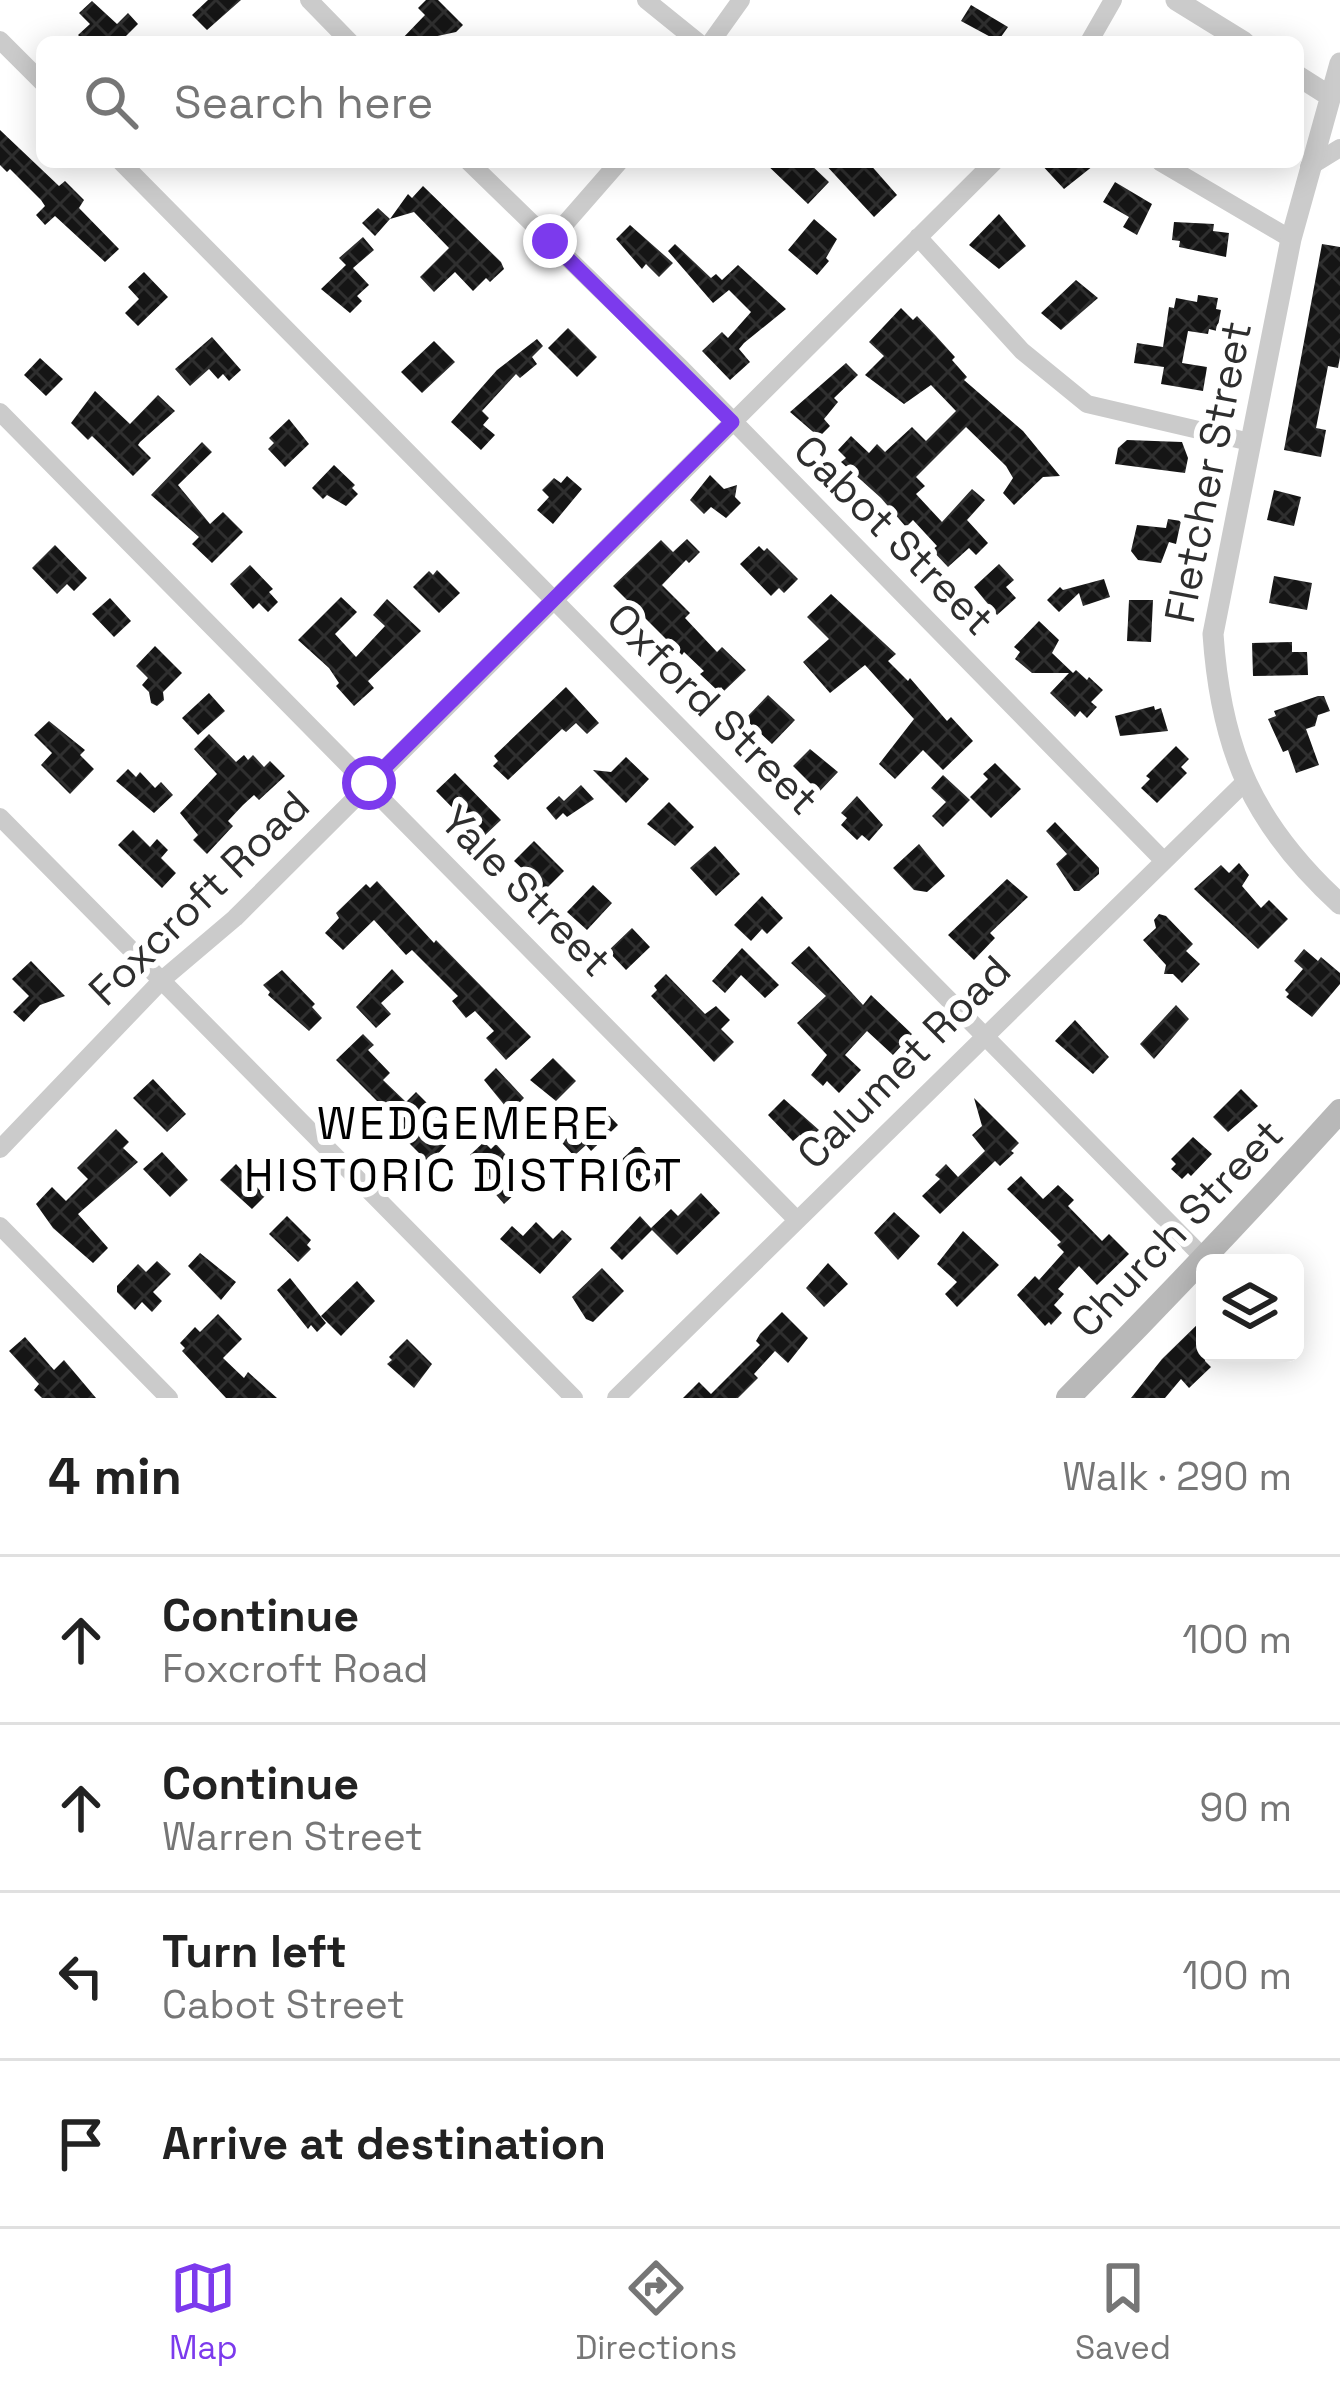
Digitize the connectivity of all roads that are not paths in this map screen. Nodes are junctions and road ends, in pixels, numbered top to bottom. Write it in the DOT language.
graph roads {
  1 [pos="309,0"];
  2 [pos="646,0"];
  3 [pos="741,0"];
  4 [pos="1113,0"];
  5 [pos="1177,0"];
  6 [pos="344,36"];
  7 [pos="691,36"];
  8 [pos="715,36"];
  9 [pos="1092,36"];
  10 [pos="1234,36"];
  11 [pos="0,40"];
  12 [pos="1340,63"];
  13 [pos="36,76"];
  14 [pos="1304,80"];
  15 [pos="1334,98"];
  16 [pos="1340,148"];
  17 [pos="1309,167"];
  18 [pos="128,168"];
  19 [pos="475,168"];
  20 [pos="614,168"];
  21 [pos="988,168"];
  22 [pos="1170,168"];
  23 [pos="918,237"];
  24 [pos="1291,239"];
  25 [pos="550,241"];
  26 [pos="0,412"];
  27 [pos="732,422"];
  28 [pos="1250,442"];
  29 [pos="553,600"];
  30 [pos="1246,781"];
  31 [pos="369,783"];
  32 [pos="0,818"];
  33 [pos="1163,860"];
  34 [pos="1340,904"];
  35 [pos="163,979"];
  36 [pos="983,1036"];
  37 [pos="1336,1125"];
  38 [pos="0,1149"];
  39 [pos="796,1219"];
  40 [pos="0,1226"];
  41 [pos="1200,1254"];
  42 [pos="1204,1254"];
  43 [pos="1196,1262"];
  44 [pos="169,1398"];
  45 [pos="574,1398"];
  46 [pos="616,1398"];
  47 [pos="1068,1398"];
  1 -- 6 [label="street"];
  2 -- 7 [label="street"];
  3 -- 8 [label="street"];
  4 -- 9 [label="street"];
  5 -- 10 [label="street"];
  11 -- 13 [label="street"];
  12 -- 15 [label="street, Fletcher Street"];
  14 -- 15 [label="street"];
  15 -- 17 [label="street, Fletcher Street"];
  16 -- 17 [label="street"];
  17 -- 24 [label="street, Fletcher Street"];
  18 -- 29 [label="street, Oxford Street"];
  19 -- 25 [label="street, Cabot Street"];
  20 -- 25 [label="street"];
  21 -- 23 [label="street, Foxcroft Road"];
  22 -- 24 [label="street"];
  23 -- 27 [label="street, Foxcroft Road"];
  23 -- 28 [label="street"];
  24 -- 28 [label="street, Fletcher Street"];
  25 -- 27 [label="street, Cabot Street"];
  26 -- 31 [label="street, Yale Street"];
  27 -- 29 [label="street, Foxcroft Road"];
  27 -- 33 [label="street, Cabot Street"];
  28 -- 30 [label="street, Fletcher Street"];
  29 -- 31 [label="street, Foxcroft Road"];
  29 -- 36 [label="street, Oxford Street"];
  30 -- 33 [label="street, Calumet Road"];
  30 -- 34 [label="street, Fletcher Street"];
  31 -- 35 [label="street, Foxcroft Road"];
  31 -- 39 [label="street, Yale Street"];
  32 -- 35 [label="street"];
  33 -- 36 [label="street, Calumet Road"];
  35 -- 38 [label="street, Foxcroft Road"];
  35 -- 45 [label="street"];
  36 -- 39 [label="street, Calumet Road"];
  36 -- 41 [label="street, Oxford Street"];
  37 -- 42 [label="main road, Church Street"];
  39 -- 46 [label="street, Calumet Road"];
  40 -- 44 [label="street"];
  43 -- 47 [label="main road, Church Street"];
}
